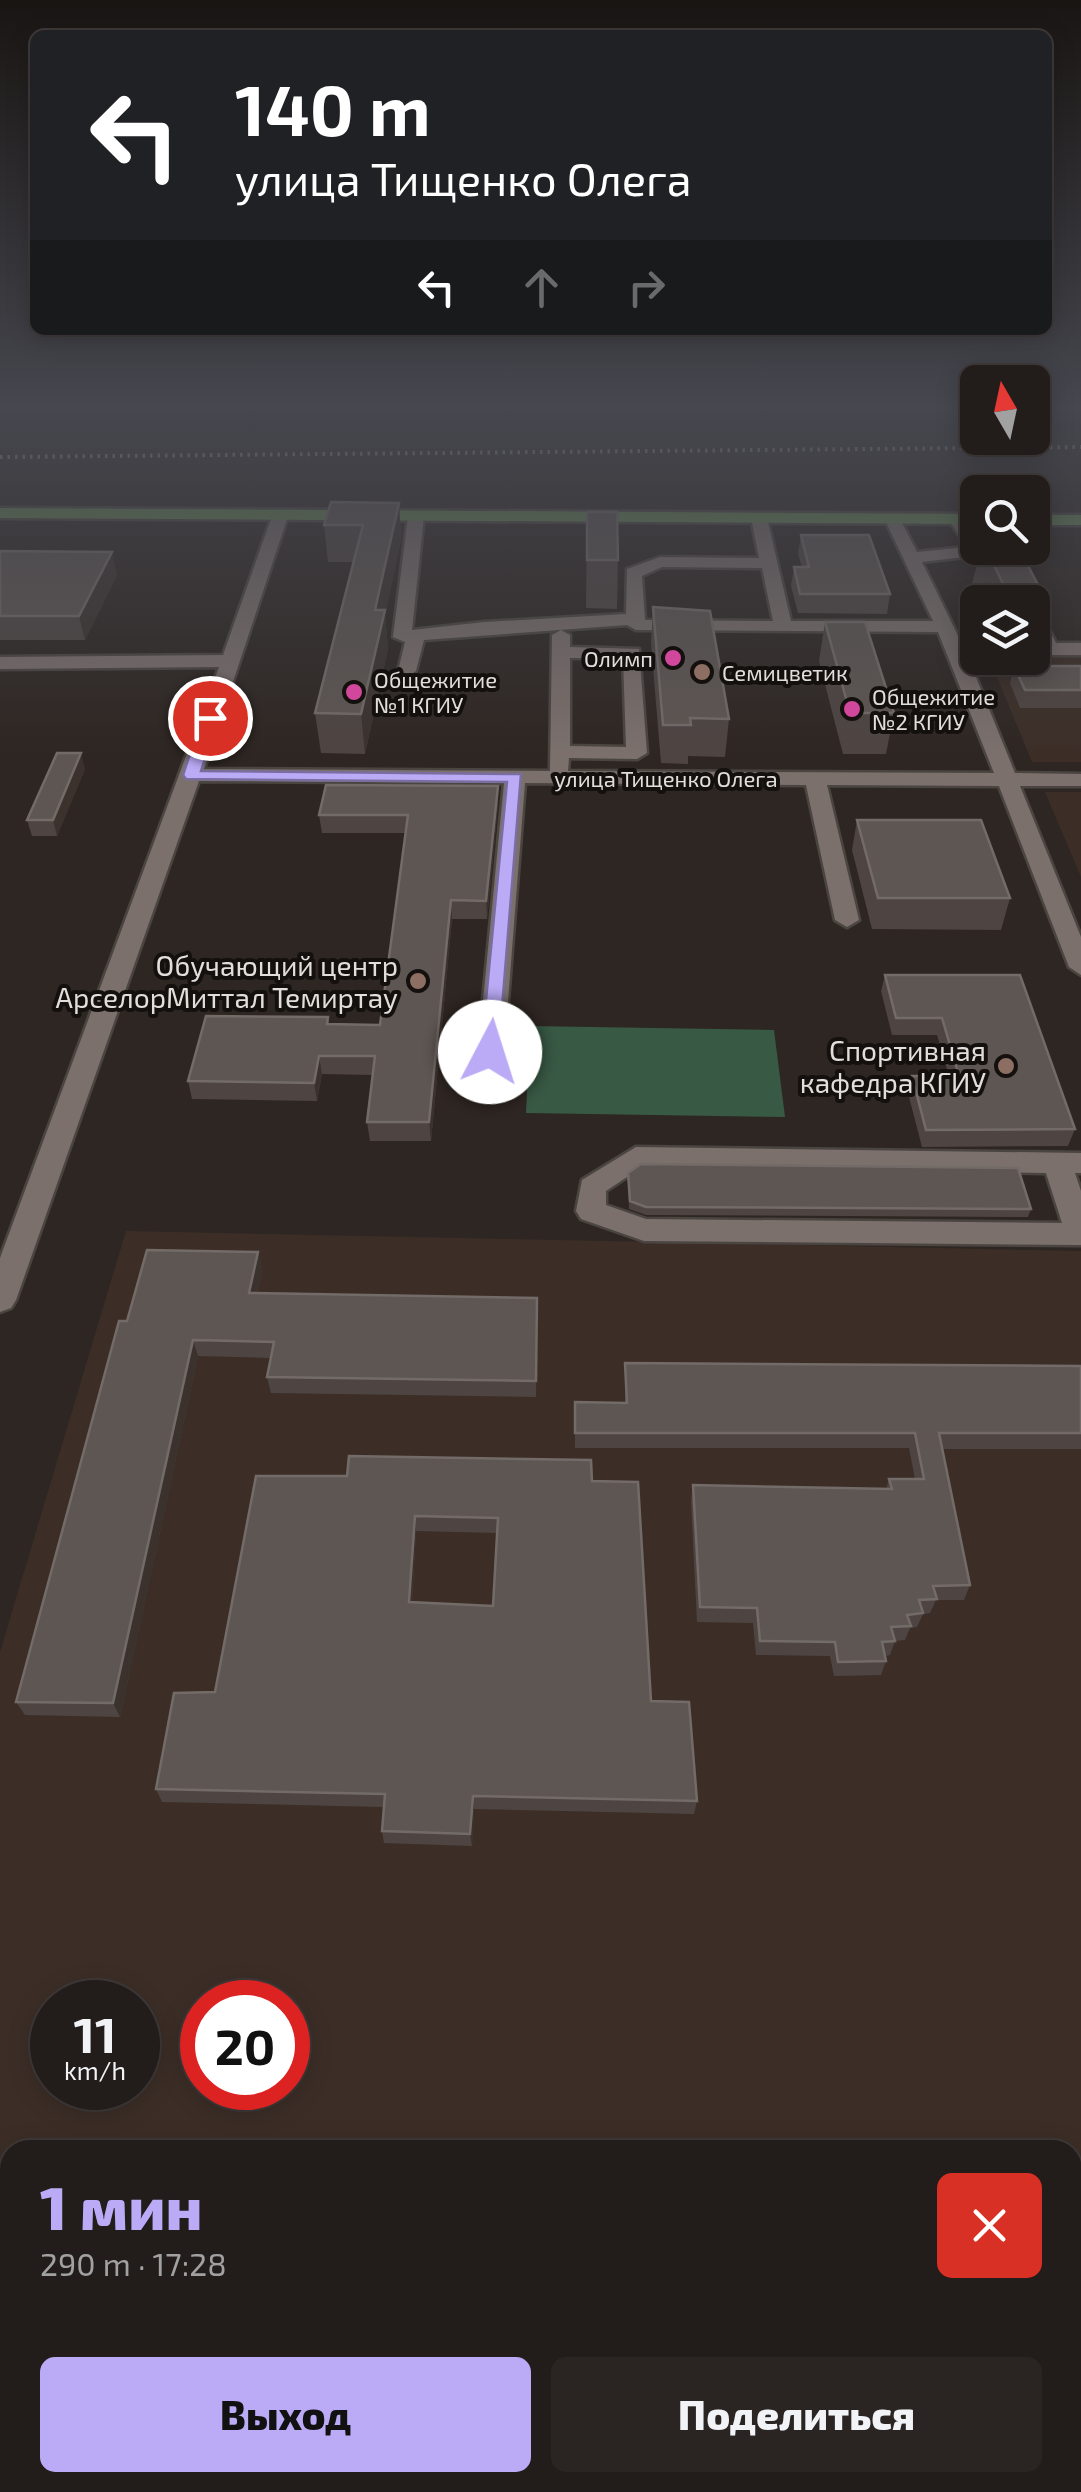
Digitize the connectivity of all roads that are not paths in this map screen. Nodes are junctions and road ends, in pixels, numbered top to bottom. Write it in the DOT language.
graph roads {
  1 [pos="278,522"];
  2 [pos="415,522"];
  3 [pos="760,522"];
  4 [pos="894,522"];
  5 [pos="960,553"];
  6 [pos="911,558"];
  7 [pos="770,563"];
  8 [pos="997,565"];
  9 [pos="1017,585"];
  10 [pos="636,620"];
  11 [pos="560,622"];
  12 [pos="782,626"];
  13 [pos="946,627"];
  14 [pos="416,635"];
  15 [pos="960,642"];
  16 [pos="1050,649"];
  17 [pos="1081,649"];
  18 [pos="561,652"];
  19 [pos="229,661"];
  20 [pos="0,662"];
  21 [pos="407,672"];
  22 [pos="975,675"];
  23 [pos="559,752"];
  24 [pos="191,775"];
  25 [pos="516,777"];
  26 [pos="559,777"];
  27 [pos="815,778"];
  28 [pos="1008,780"];
  29 [pos="1081,780"];
  30 [pos="848,920"];
  31 [pos="1081,966"];
  32 [pos="490,1052"];
  33 [pos="1069,1163"];
  34 [pos="3,1281"];
  1 -- 19 [label="street"];
  2 -- 14 [label="street"];
  3 -- 7 [label="street"];
  4 -- 6 [label="street"];
  5 -- 6 [label="street"];
  6 -- 13 [label="street"];
  7 -- 10 [label="street"];
  7 -- 12 [label="street"];
  8 -- 9 [label="street"];
  10 -- 11 [label="street"];
  10 -- 12 [label="street"];
  11 -- 14 [label="street"];
  11 -- 18 [label="street"];
  12 -- 13 [label="street"];
  13 -- 15 [label="street"];
  14 -- 21 [label="street"];
  16 -- 17 [label="street"];
  18 -- 23 [label="street"];
  18 -- 23 [label="street"];
  19 -- 20 [label="street"];
  19 -- 24 [label="street"];
  22 -- 28 [label="street"];
  23 -- 26 [label="street"];
  24 -- 25 [label="street, улица Тищенко Олега"];
  24 -- 34 [label="street"];
  25 -- 26 [label="street, улица Тищенко Олега"];
  25 -- 32 [label="street"];
  26 -- 27 [label="street, улица Тищенко Олега"];
  27 -- 28 [label="street, улица Тищенко Олега"];
  27 -- 30 [label="street"];
  28 -- 29 [label="street, улица Тищенко Олега"];
  28 -- 31 [label="street"];
  33 -- 33 [label="street"];
}
